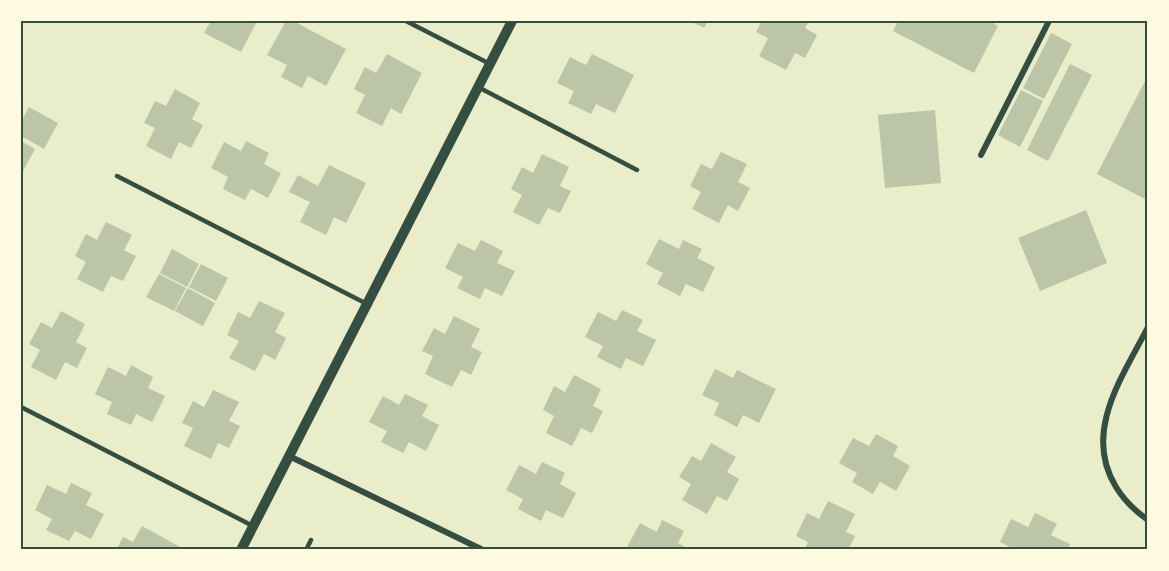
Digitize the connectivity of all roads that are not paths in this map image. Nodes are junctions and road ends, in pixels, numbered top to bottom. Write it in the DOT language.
graph roads {
  1 [pos="406,21"];
  2 [pos="512,21"];
  3 [pos="1048,21"];
  4 [pos="490,64"];
  5 [pos="478,87"];
  6 [pos="981,155"];
  7 [pos="637,170"];
  8 [pos="117,176"];
  9 [pos="367,304"];
  10 [pos="1148,327"];
  11 [pos="21,407"];
  12 [pos="289,456"];
  13 [pos="1148,520"];
  14 [pos="253,526"];
  15 [pos="311,540"];
  16 [pos="241,550"];
  17 [pos="306,550"];
  18 [pos="483,550"];
  1 -- 4 [label="lane"];
  2 -- 4 [label="street"];
  3 -- 6 [label="street"];
  4 -- 5 [label="street"];
  5 -- 7 [label="lane"];
  5 -- 9 [label="street"];
  8 -- 9 [label="lane"];
  9 -- 12 [label="street"];
  10 -- 13 [label="street"];
  11 -- 14 [label="lane"];
  12 -- 14 [label="street"];
  12 -- 18 [label="street"];
  14 -- 16 [label="street"];
  15 -- 17 [label="lane"];
}
